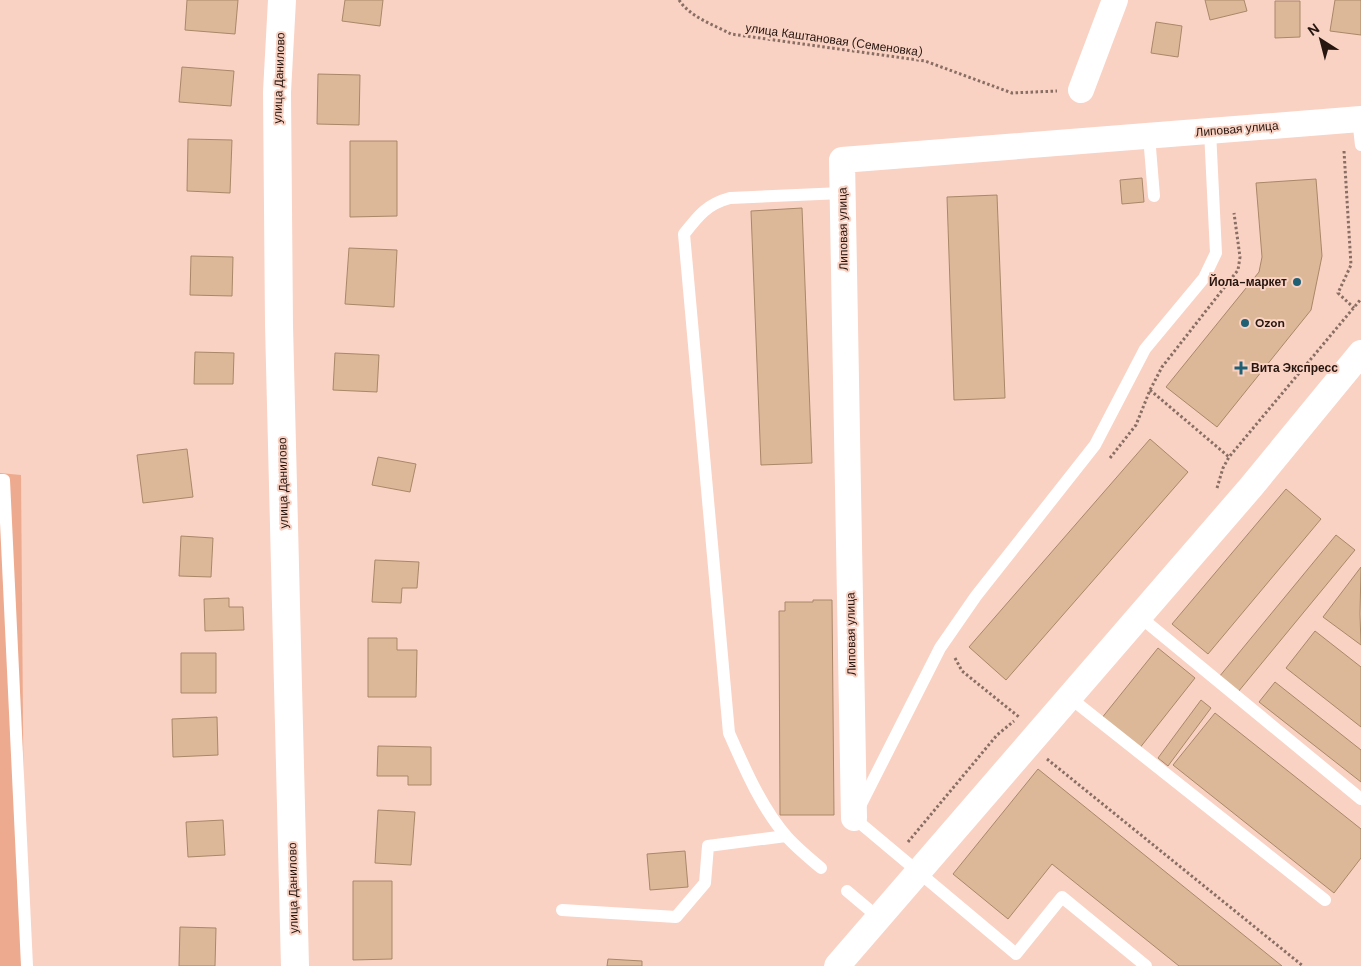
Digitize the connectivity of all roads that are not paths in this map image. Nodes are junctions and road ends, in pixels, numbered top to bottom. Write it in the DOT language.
graph roads {
  1 [pos="282,0"];
  2 [pos="1115,0"];
  3 [pos="1081,90"];
  4 [pos="1360,119"];
  5 [pos="1210,131"];
  6 [pos="1149,136"];
  7 [pos="1361,145"];
  8 [pos="842,193"];
  9 [pos="1154,196"];
  10 [pos="1361,353"];
  11 [pos="0,480"];
  12 [pos="1140,616"];
  13 [pos="1069,697"];
  14 [pos="1361,799"];
  15 [pos="854,818"];
  16 [pos="786,836"];
  17 [pos="821,868"];
  18 [pos="918,871"];
  19 [pos="847,891"];
  20 [pos="1326,900"];
  21 [pos="562,910"];
  22 [pos="879,918"];
  23 [pos="27,966"];
  24 [pos="295,966"];
  25 [pos="837,966"];
  26 [pos="1146,966"];
  1 -- 24 [label="main road, улица Данилово"];
  2 -- 3 [label="street"];
  4 -- 5 [label="street, Липовая улица"];
  4 -- 7 [label="lane"];
  5 -- 6 [label="street, Липовая улица"];
  5 -- 15 [label="lane"];
  6 -- 8 [label="street, Липовая улица"];
  6 -- 9 [label="lane"];
  8 -- 15 [label="street, Липовая улица"];
  8 -- 16 [label="lane"];
  10 -- 12 [label="street"];
  11 -- 23 [label="lane"];
  12 -- 13 [label="street"];
  12 -- 14 [label="lane"];
  13 -- 18 [label="street"];
  13 -- 20 [label="lane"];
  15 -- 18 [label="lane"];
  16 -- 17 [label="lane"];
  16 -- 21 [label="lane"];
  18 -- 22 [label="street"];
  18 -- 26 [label="lane"];
  19 -- 22 [label="lane"];
  22 -- 25 [label="street"];
}
